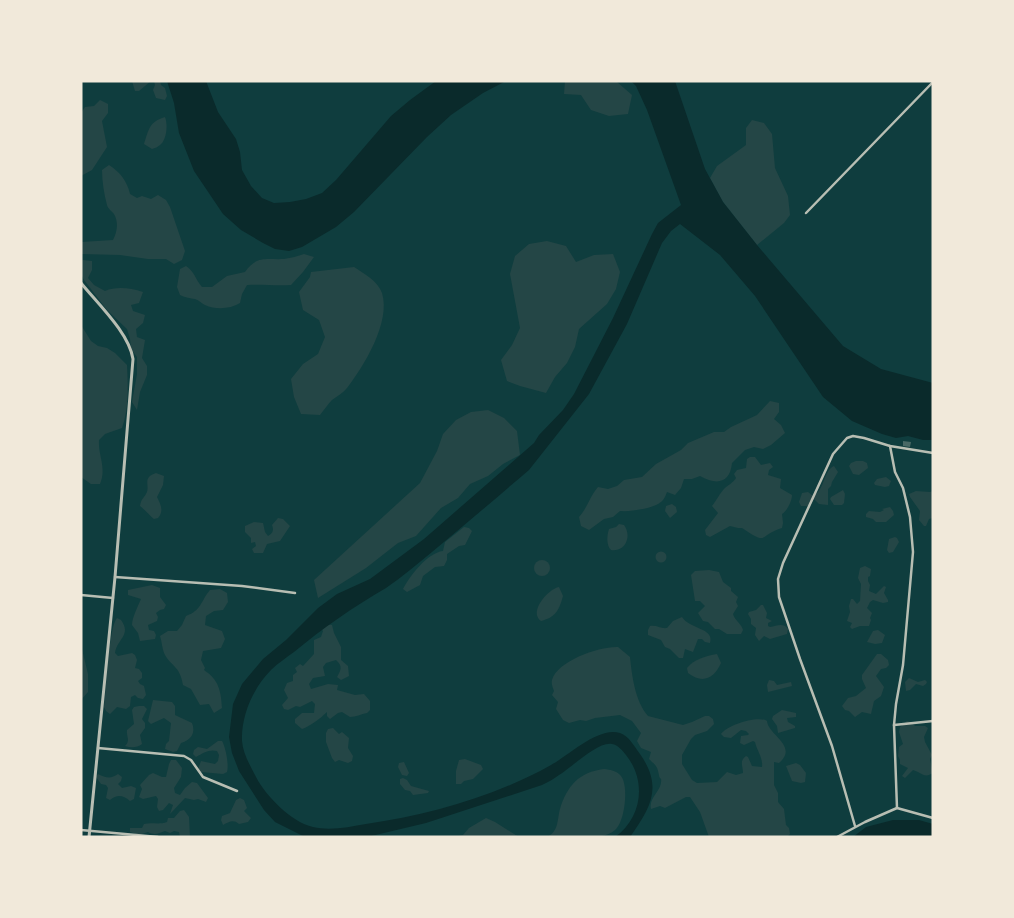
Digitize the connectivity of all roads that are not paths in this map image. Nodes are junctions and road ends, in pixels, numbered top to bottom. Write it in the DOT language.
graph roads {
  1 [pos="933,82"];
  2 [pos="806,213"];
  3 [pos="81,284"];
  4 [pos="890,446"];
  5 [pos="933,452"];
  6 [pos="115,578"];
  7 [pos="295,593"];
  8 [pos="81,595"];
  9 [pos="113,598"];
  10 [pos="933,721"];
  11 [pos="894,725"];
  12 [pos="98,748"];
  13 [pos="237,791"];
  14 [pos="897,808"];
  15 [pos="933,818"];
  16 [pos="856,826"];
  17 [pos="81,830"];
  18 [pos="90,831"];
  19 [pos="89,837"];
  20 [pos="158,837"];
  21 [pos="837,837"];
  1 -- 2 [label="street"];
  3 -- 6 [label="street"];
  4 -- 5 [label="street"];
  4 -- 11 [label="street"];
  4 -- 16 [label="street"];
  6 -- 7 [label="street"];
  6 -- 9 [label="street"];
  8 -- 9 [label="street"];
  9 -- 12 [label="street"];
  10 -- 11 [label="street"];
  11 -- 14 [label="street"];
  12 -- 13 [label="street"];
  12 -- 18 [label="street"];
  14 -- 15 [label="street"];
  14 -- 16 [label="street"];
  16 -- 21 [label="street"];
  17 -- 18 [label="street"];
  18 -- 19 [label="street"];
  18 -- 20 [label="street"];
}
